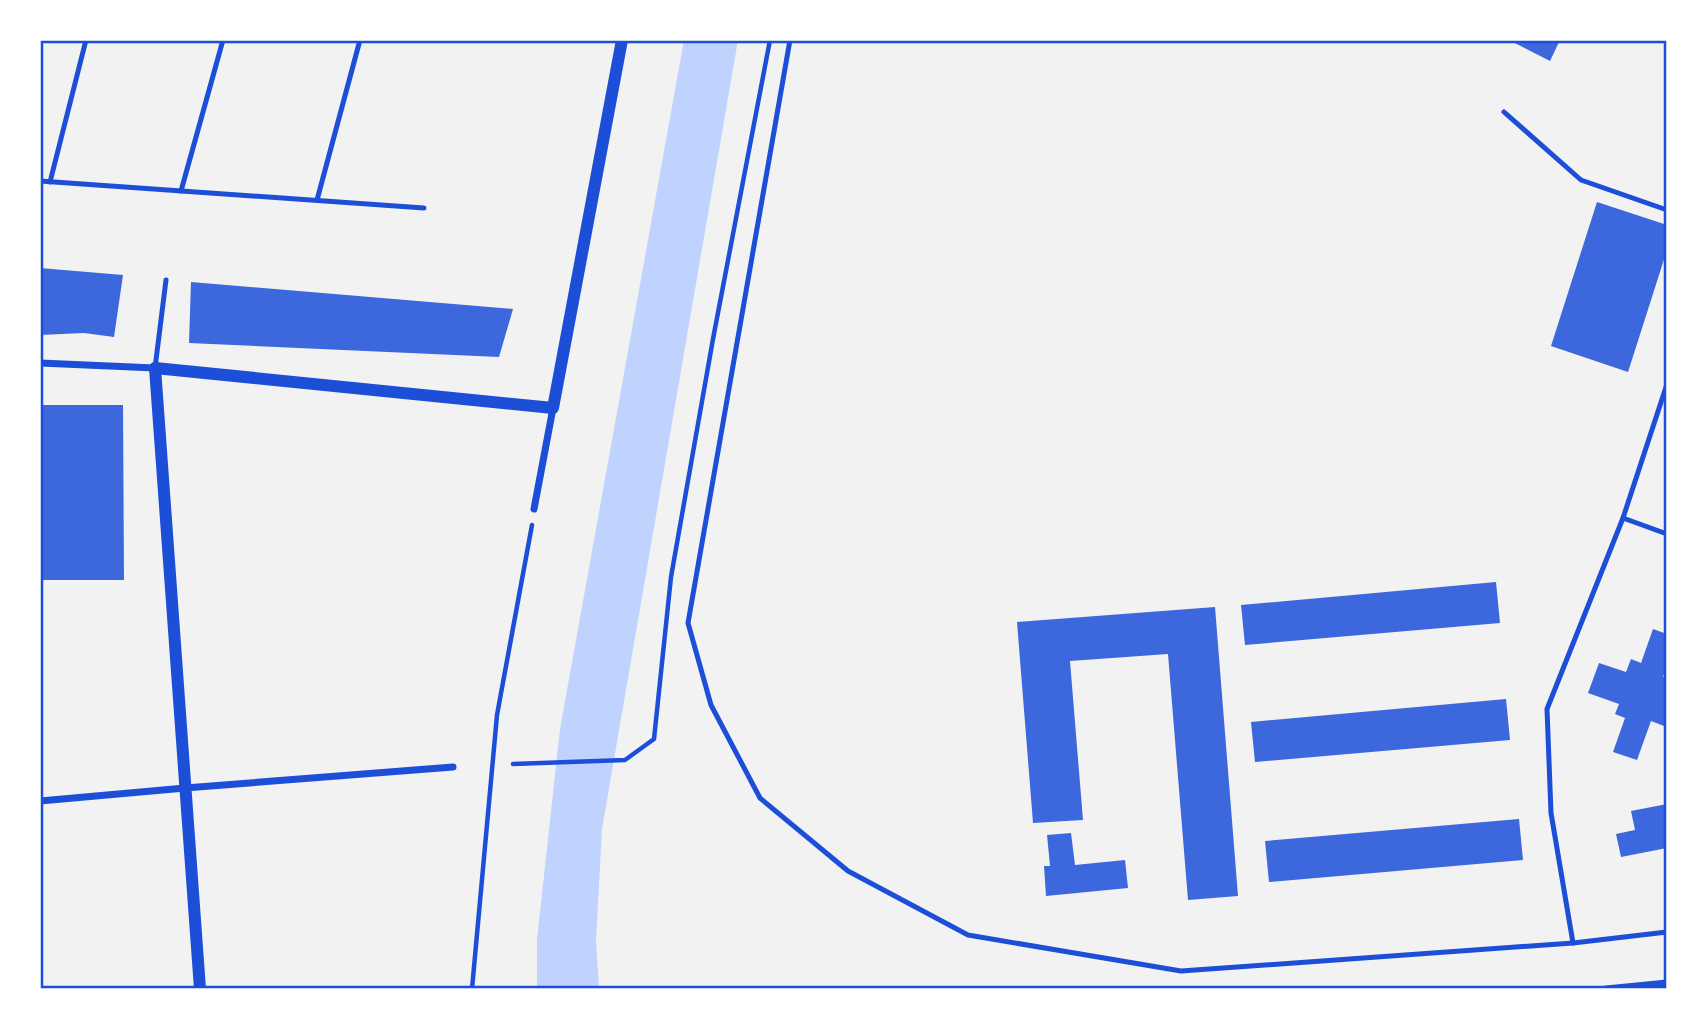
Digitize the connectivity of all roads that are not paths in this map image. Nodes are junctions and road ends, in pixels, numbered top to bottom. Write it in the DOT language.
graph roads {
  1 [pos="86,40"];
  2 [pos="223,40"];
  3 [pos="360,40"];
  4 [pos="622,40"];
  5 [pos="790,40"];
  6 [pos="1504,112"];
  7 [pos="40,181"];
  8 [pos="50,182"];
  9 [pos="181,191"];
  10 [pos="317,200"];
  11 [pos="424,208"];
  12 [pos="1667,210"];
  13 [pos="166,281"];
  14 [pos="40,363"];
  15 [pos="155,368"];
  16 [pos="1667,384"];
  17 [pos="553,408"];
  18 [pos="534,509"];
  19 [pos="1622,518"];
  20 [pos="1667,534"];
  21 [pos="453,767"];
  22 [pos="185,788"];
  23 [pos="40,801"];
  24 [pos="1667,932"];
  25 [pos="1573,943"];
  26 [pos="1667,983"];
  27 [pos="200,989"];
  28 [pos="1606,989"];
  1 -- 8 [label="lane"];
  2 -- 9 [label="lane"];
  3 -- 10 [label="lane"];
  4 -- 17 [label="street"];
  5 -- 25 [label="lane"];
  6 -- 12 [label="lane"];
  7 -- 8 [label="lane"];
  8 -- 9 [label="lane"];
  9 -- 10 [label="lane"];
  10 -- 11 [label="lane"];
  13 -- 15 [label="lane"];
  14 -- 15 [label="street"];
  15 -- 17 [label="street"];
  15 -- 22 [label="street"];
  16 -- 19 [label="lane"];
  17 -- 18 [label="street"];
  19 -- 20 [label="lane"];
  19 -- 25 [label="lane"];
  21 -- 22 [label="street"];
  22 -- 23 [label="street"];
  22 -- 27 [label="street"];
  24 -- 25 [label="lane"];
  26 -- 28 [label="street"];
}
